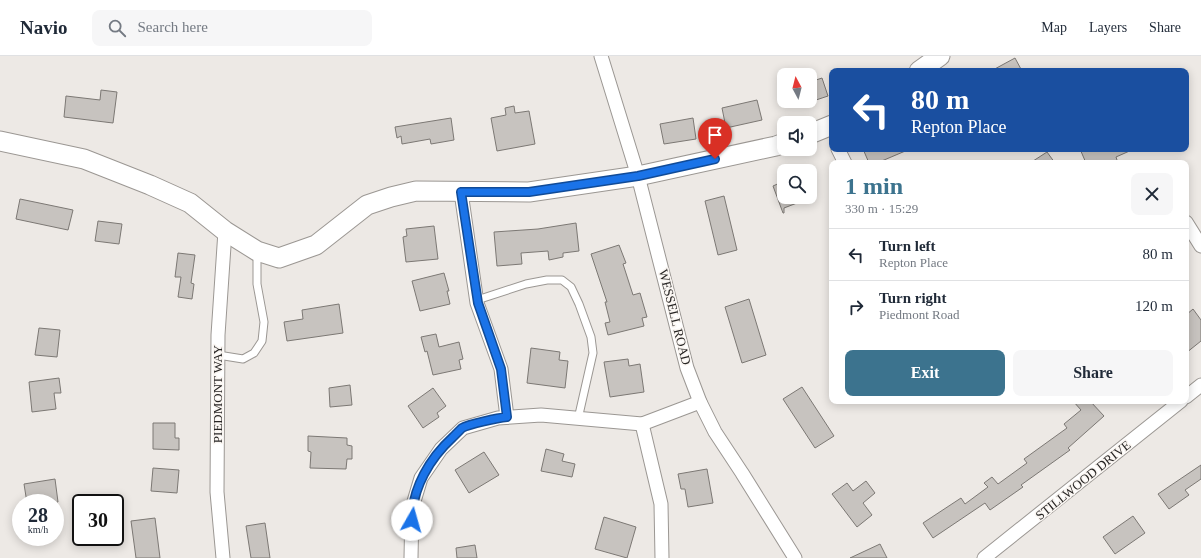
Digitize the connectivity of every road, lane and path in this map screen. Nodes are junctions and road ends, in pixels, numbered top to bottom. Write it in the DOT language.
graph roads {
  1 [pos="601,56"];
  2 [pos="940,56"];
  3 [pos="923,68"];
  4 [pos="829,129"];
  5 [pos="817,132"];
  6 [pos="0,141"];
  7 [pos="777,146"];
  8 [pos="638,176"];
  9 [pos="461,192"];
  10 [pos="1189,227"];
  11 [pos="225,231"];
  12 [pos="1201,246"];
  13 [pos="257,251"];
  14 [pos="477,300"];
  15 [pos="218,355"];
  16 [pos="1201,385"];
  17 [pos="1189,395"];
  18 [pos="700,402"];
  19 [pos="1177,404"];
  20 [pos="507,417"];
  21 [pos="578,419"];
  22 [pos="642,424"];
  23 [pos="223,558"];
  24 [pos="411,558"];
  25 [pos="662,558"];
  26 [pos="795,558"];
  27 [pos="984,558"];
  1 -- 8 [label="street, WESSELL ROAD"];
  2 -- 3 [label="street"];
  4 -- 5 [label="street"];
  6 -- 11 [label="street"];
  7 -- 8 [label="street"];
  8 -- 9 [label="street"];
  8 -- 18 [label="street, WESSELL ROAD"];
  9 -- 13 [label="street"];
  9 -- 14 [label="street"];
  10 -- 12 [label="street"];
  11 -- 13 [label="street"];
  11 -- 15 [label="street, PIEDMONT WAY"];
  13 -- 15 [label="lane"];
  14 -- 20 [label="street"];
  14 -- 21 [label="lane"];
  15 -- 23 [label="street, PIEDMONT WAY"];
  16 -- 17 [label="street"];
  18 -- 22 [label="street"];
  18 -- 26 [label="street, WESSELL ROAD"];
  19 -- 27 [label="street, STILLWOOD DRIVE"];
  20 -- 21 [label="street"];
  20 -- 24 [label="street"];
  21 -- 22 [label="street"];
  22 -- 25 [label="street"];
}
